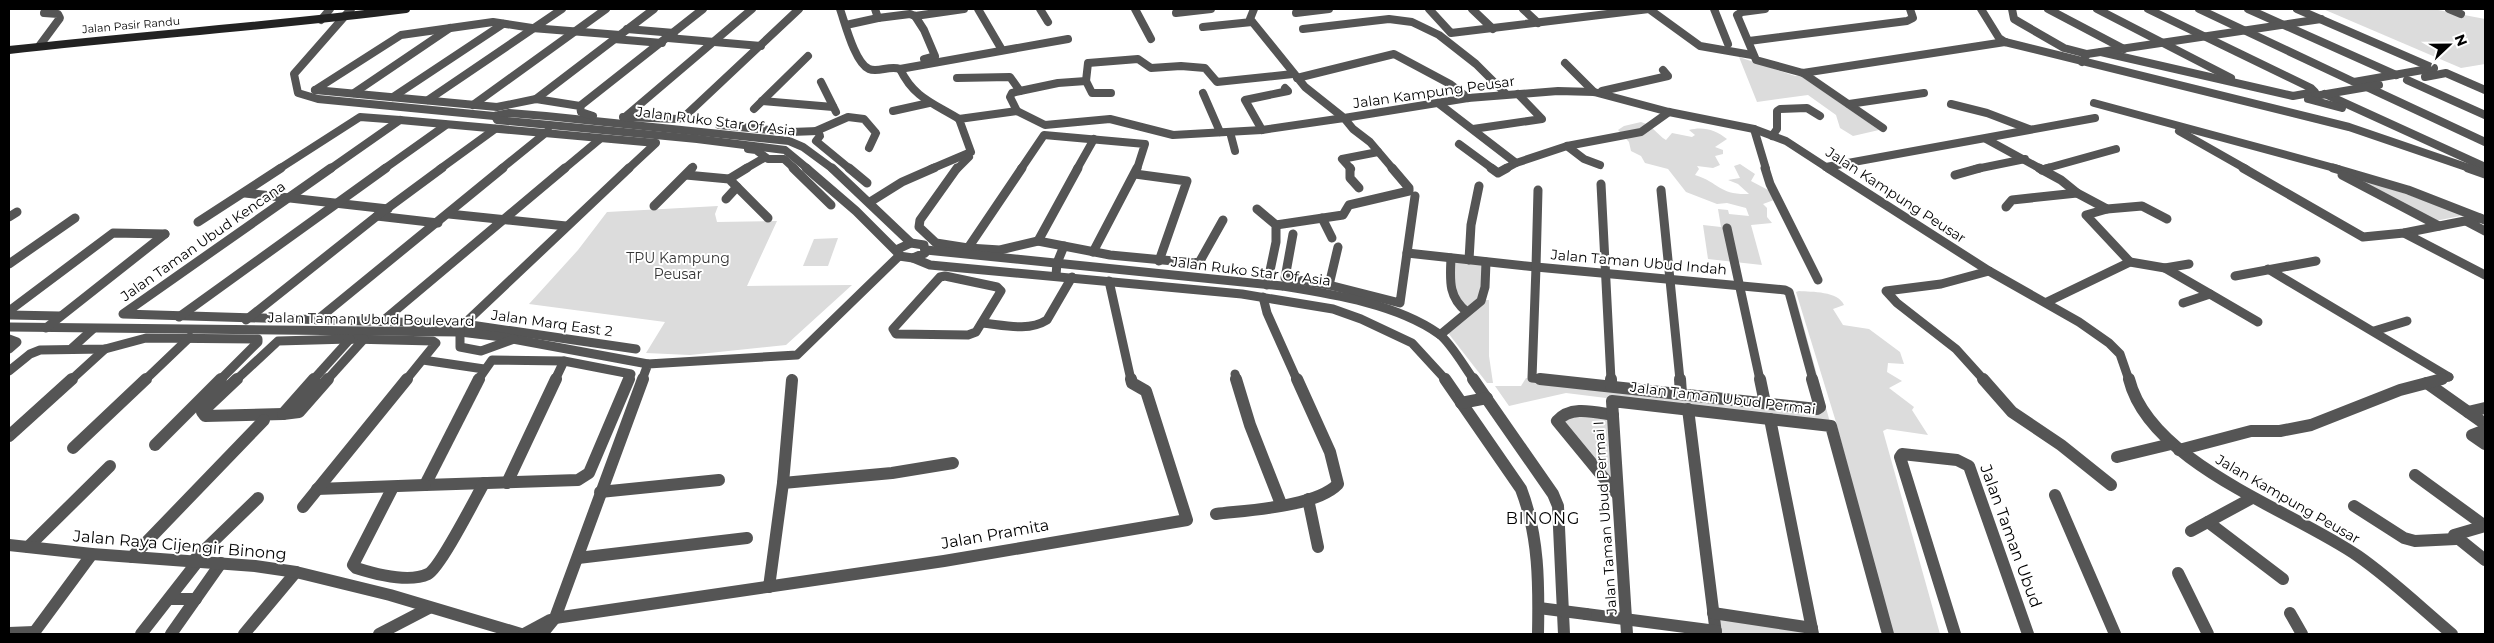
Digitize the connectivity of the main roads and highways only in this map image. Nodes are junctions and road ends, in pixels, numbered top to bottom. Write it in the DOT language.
graph roads {
  1 [pos="406,9"];
  2 [pos="9,50"];
  1 -- 2 [label="main road, Jalan Pasir Randu"];
}
